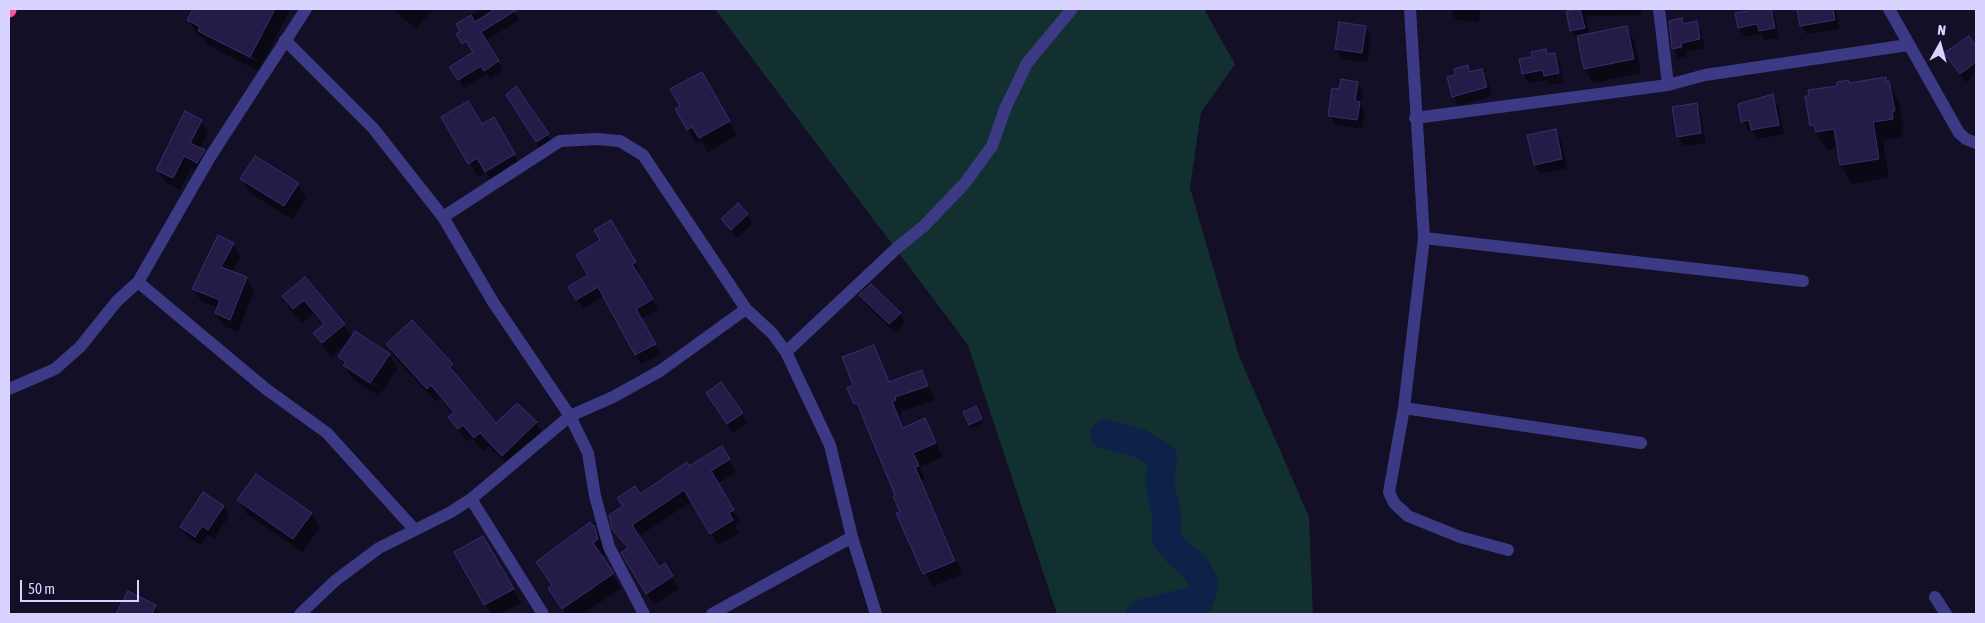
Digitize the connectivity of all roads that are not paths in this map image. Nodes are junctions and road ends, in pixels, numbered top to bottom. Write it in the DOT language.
graph roads {
  1 [pos="306,9"];
  2 [pos="1072,9"];
  3 [pos="1410,9"];
  4 [pos="1659,9"];
  5 [pos="1889,9"];
  6 [pos="285,40"];
  7 [pos="1908,45"];
  8 [pos="1668,84"];
  9 [pos="1415,118"];
  10 [pos="1976,143"];
  11 [pos="443,217"];
  12 [pos="1424,238"];
  13 [pos="1803,281"];
  14 [pos="138,282"];
  15 [pos="746,309"];
  16 [pos="786,352"];
  17 [pos="9,389"];
  18 [pos="1404,408"];
  19 [pos="570,416"];
  20 [pos="1641,443"];
  21 [pos="471,499"];
  22 [pos="414,528"];
  23 [pos="852,537"];
  24 [pos="1508,550"];
  25 [pos="1935,597"];
  26 [pos="300,614"];
  27 [pos="543,614"];
  28 [pos="644,614"];
  29 [pos="712,614"];
  30 [pos="876,614"];
  31 [pos="1946,614"];
  1 -- 6 [label="street"];
  2 -- 16 [label="street"];
  3 -- 9 [label="street"];
  4 -- 8 [label="street"];
  5 -- 7 [label="street"];
  6 -- 11 [label="street"];
  6 -- 14 [label="street"];
  7 -- 8 [label="street"];
  7 -- 10 [label="street"];
  8 -- 9 [label="street"];
  9 -- 12 [label="street"];
  11 -- 15 [label="street"];
  11 -- 19 [label="street"];
  12 -- 13 [label="street"];
  12 -- 18 [label="street"];
  14 -- 17 [label="street"];
  14 -- 22 [label="street"];
  15 -- 16 [label="street"];
  15 -- 19 [label="street"];
  16 -- 23 [label="street"];
  18 -- 20 [label="street"];
  18 -- 24 [label="street"];
  19 -- 21 [label="street"];
  19 -- 28 [label="street"];
  21 -- 22 [label="street"];
  21 -- 27 [label="street"];
  22 -- 26 [label="street"];
  23 -- 29 [label="street"];
  23 -- 30 [label="street"];
  25 -- 31 [label="street"];
}
